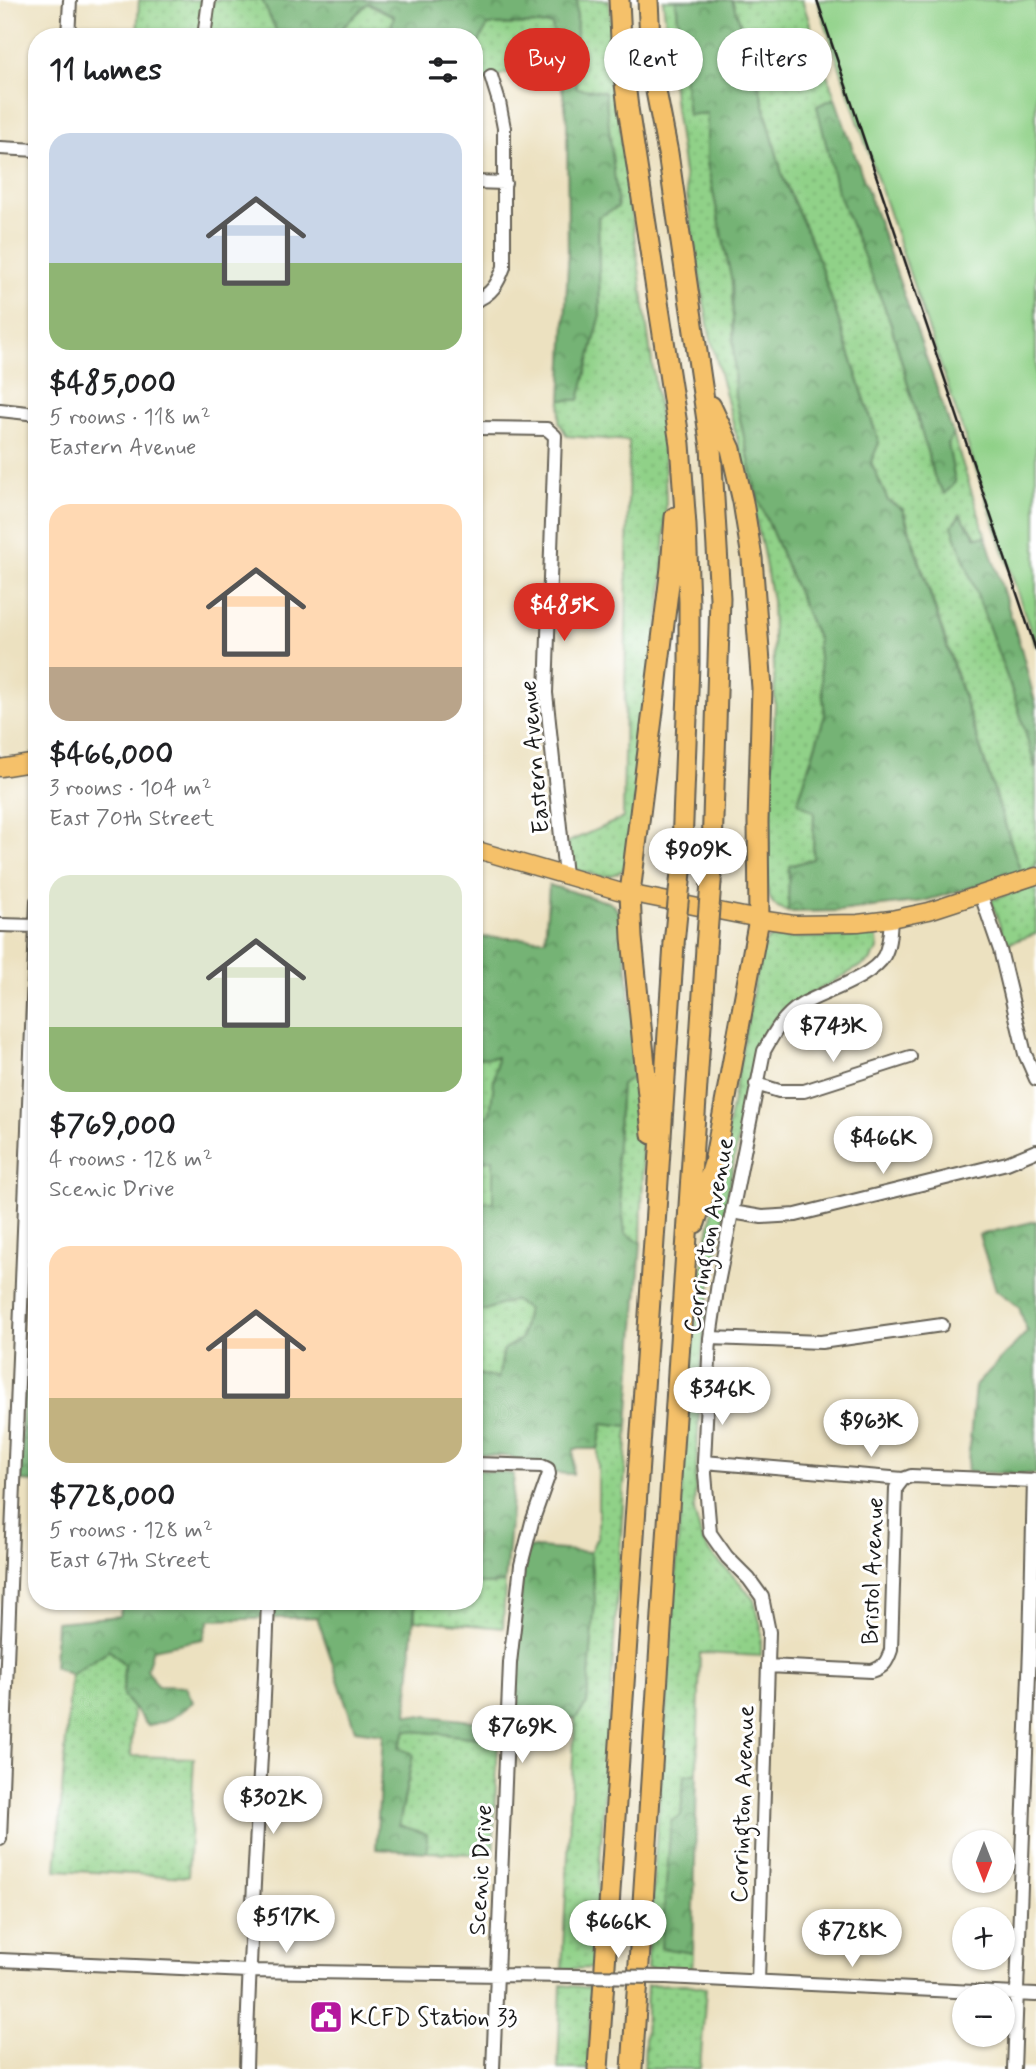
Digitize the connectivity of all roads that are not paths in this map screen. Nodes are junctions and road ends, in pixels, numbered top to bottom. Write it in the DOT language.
graph roads {
  1 [pos="70,0"];
  2 [pos="209,0"];
  3 [pos="620,0"];
  4 [pos="648,0"];
  5 [pos="68,28"];
  6 [pos="205,28"];
  7 [pos="491,76"];
  8 [pos="0,148"];
  9 [pos="28,150"];
  10 [pos="483,182"];
  11 [pos="505,183"];
  12 [pos="483,296"];
  13 [pos="702,389"];
  14 [pos="0,410"];
  15 [pos="28,413"];
  16 [pos="483,428"];
  17 [pos="680,444"];
  18 [pos="28,763"];
  19 [pos="0,768"];
  20 [pos="483,852"];
  21 [pos="565,875"];
  22 [pos="1036,876"];
  23 [pos="630,893"];
  24 [pos="981,895"];
  25 [pos="759,919"];
  26 [pos="891,919"];
  27 [pos="0,925"];
  28 [pos="28,926"];
  29 [pos="910,1057"];
  30 [pos="1036,1079"];
  31 [pos="756,1084"];
  32 [pos="1036,1151"];
  33 [pos="657,1183"];
  34 [pos="28,1189"];
  35 [pos="732,1212"];
  36 [pos="686,1251"];
  37 [pos="942,1325"];
  38 [pos="710,1338"];
  39 [pos="704,1462"];
  40 [pos="483,1464"];
  41 [pos="903,1479"];
  42 [pos="1035,1480"];
  43 [pos="268,1610"];
  44 [pos="1033,1648"];
  45 [pos="768,1666"];
  46 [pos="3,1702"];
  47 [pos="0,1839"];
  48 [pos="0,1960"];
  49 [pos="248,1971"];
  50 [pos="496,1975"];
  51 [pos="758,1981"];
  52 [pos="1017,1994"];
  53 [pos="1036,1995"];
  54 [pos="246,2069"];
  55 [pos="493,2069"];
  56 [pos="598,2069"];
  57 [pos="632,2069"];
  58 [pos="1014,2069"];
  1 -- 5 [label="street"];
  2 -- 6 [label="street"];
  3 -- 17 [label="highway"];
  4 -- 13 [label="highway"];
  7 -- 11 [label="street"];
  8 -- 9 [label="street"];
  10 -- 11 [label="street"];
  11 -- 12 [label="street"];
  13 -- 25 [label="highway"];
  13 -- 36 [label="highway, bridge"];
  14 -- 15 [label="street"];
  16 -- 21 [label="street, Eastern Avenue"];
  17 -- 23 [label="highway"];
  17 -- 33 [label="highway, bridge"];
  18 -- 19 [label="main road"];
  20 -- 21 [label="main road"];
  21 -- 23 [label="main road"];
  22 -- 24 [label="main road"];
  23 -- 25 [label="main road"];
  23 -- 33 [label="highway"];
  24 -- 26 [label="main road"];
  24 -- 30 [label="street"];
  25 -- 26 [label="main road"];
  25 -- 36 [label="highway"];
  26 -- 31 [label="street, Corrington Avenue"];
  27 -- 28 [label="street"];
  29 -- 31 [label="street"];
  31 -- 35 [label="street, Corrington Avenue"];
  32 -- 35 [label="street"];
  33 -- 56 [label="highway"];
  34 -- 46 [label="street"];
  35 -- 38 [label="street, Corrington Avenue"];
  36 -- 57 [label="highway"];
  37 -- 38 [label="street"];
  38 -- 39 [label="street, Corrington Avenue"];
  39 -- 41 [label="street"];
  39 -- 45 [label="street, Corrington Avenue"];
  40 -- 50 [label="street, Scenic Drive"];
  41 -- 42 [label="street"];
  41 -- 45 [label="street, Bristol Avenue"];
  42 -- 44 [label="street"];
  43 -- 49 [label="street"];
  44 -- 52 [label="street"];
  45 -- 51 [label="street, Corrington Avenue"];
  46 -- 47 [label="street"];
  48 -- 49 [label="street"];
  49 -- 50 [label="street"];
  49 -- 54 [label="street"];
  50 -- 51 [label="street, bridge"];
  50 -- 55 [label="street, Scenic Drive"];
  51 -- 52 [label="street"];
  52 -- 53 [label="street"];
  52 -- 58 [label="street"];
}
